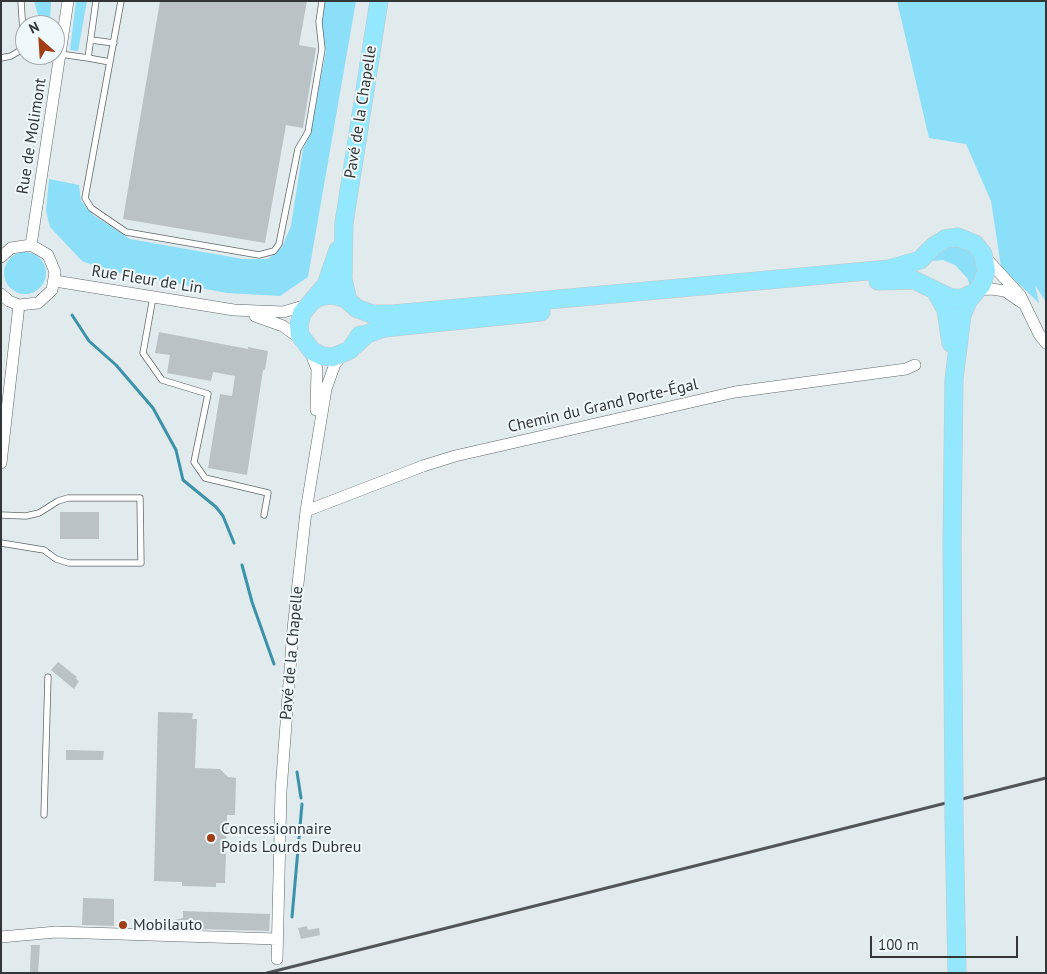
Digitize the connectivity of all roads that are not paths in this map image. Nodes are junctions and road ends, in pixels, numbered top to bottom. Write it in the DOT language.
graph roads {
  1 [pos="21,1"];
  2 [pos="68,1"];
  3 [pos="96,1"];
  4 [pos="121,1"];
  5 [pos="322,1"];
  6 [pos="379,1"];
  7 [pos="65,21"];
  8 [pos="91,40"];
  9 [pos="114,43"];
  10 [pos="65,55"];
  11 [pos="1,58"];
  12 [pos="88,58"];
  13 [pos="110,62"];
  14 [pos="58,65"];
  15 [pos="344,223"];
  16 [pos="31,245"];
  17 [pos="928,253"];
  18 [pos="983,254"];
  19 [pos="1,257"];
  20 [pos="55,281"];
  21 [pos="935,291"];
  22 [pos="975,292"];
  23 [pos="1,294"];
  24 [pos="153,297"];
  25 [pos="311,302"];
  26 [pos="352,304"];
  27 [pos="19,305"];
  28 [pos="234,310"];
  29 [pos="1030,314"];
  30 [pos="1046,343"];
  31 [pos="306,345"];
  32 [pos="349,350"];
  33 [pos="915,366"];
  34 [pos="954,379"];
  35 [pos="1,463"];
  36 [pos="311,472"];
  37 [pos="306,511"];
  38 [pos="1,515"];
  39 [pos="264,516"];
  40 [pos="1,543"];
  41 [pos="48,677"];
  42 [pos="44,815"];
  43 [pos="1,937"];
  44 [pos="277,938"];
  45 [pos="277,958"];
  46 [pos="957,973"];
  1 -- 11 [label="lane"];
  2 -- 7 [label="street, Rue de Molimont"];
  3 -- 8 [label="lane"];
  4 -- 9 [label="lane"];
  5 -- 13 [label="lane"];
  6 -- 15 [label="main road, Pavé de la Chapelle"];
  8 -- 9 [label="lane"];
  8 -- 12 [label="lane"];
  9 -- 13 [label="lane"];
  10 -- 12 [label="lane"];
  12 -- 13 [label="lane"];
  14 -- 16 [label="street, Rue de Molimont"];
  15 -- 25 [label="main road, Pavé de la Chapelle"];
  15 -- 26 [label="main road, Pavé de la Chapelle"];
  16 -- 19 [label="street"];
  16 -- 20 [label="street"];
  17 -- 18 [label="main road"];
  17 -- 21 [label="main road"];
  17 -- 26 [label="main road"];
  18 -- 22 [label="main road"];
  18 -- 29 [label="street"];
  20 -- 24 [label="street, Rue Fleur de Lin"];
  20 -- 27 [label="street"];
  21 -- 22 [label="main road"];
  21 -- 32 [label="main road"];
  21 -- 34 [label="main road"];
  22 -- 29 [label="street"];
  22 -- 34 [label="main road"];
  23 -- 27 [label="street"];
  24 -- 28 [label="street, Rue Fleur de Lin"];
  24 -- 39 [label="lane"];
  25 -- 26 [label="main road"];
  25 -- 28 [label="street, Rue Fleur de Lin"];
  25 -- 31 [label="main road, Pavé de la Chapelle"];
  26 -- 32 [label="main road, Pavé de la Chapelle"];
  27 -- 35 [label="street"];
  28 -- 31 [label="street, Rue Fleur de Lin"];
  29 -- 30 [label="street"];
  31 -- 32 [label="main road"];
  31 -- 36 [label="street"];
  32 -- 36 [label="street, Pavé de la Chapelle"];
  33 -- 37 [label="street, Chemin du Grand Porte-Égal"];
  34 -- 46 [label="main road, bridge"];
  36 -- 37 [label="street, Pavé de la Chapelle"];
  37 -- 44 [label="street, Pavé de la Chapelle"];
  38 -- 40 [label="lane"];
  41 -- 42 [label="lane"];
  43 -- 44 [label="street"];
  44 -- 45 [label="street, Pavé de la Chapelle"];
}
